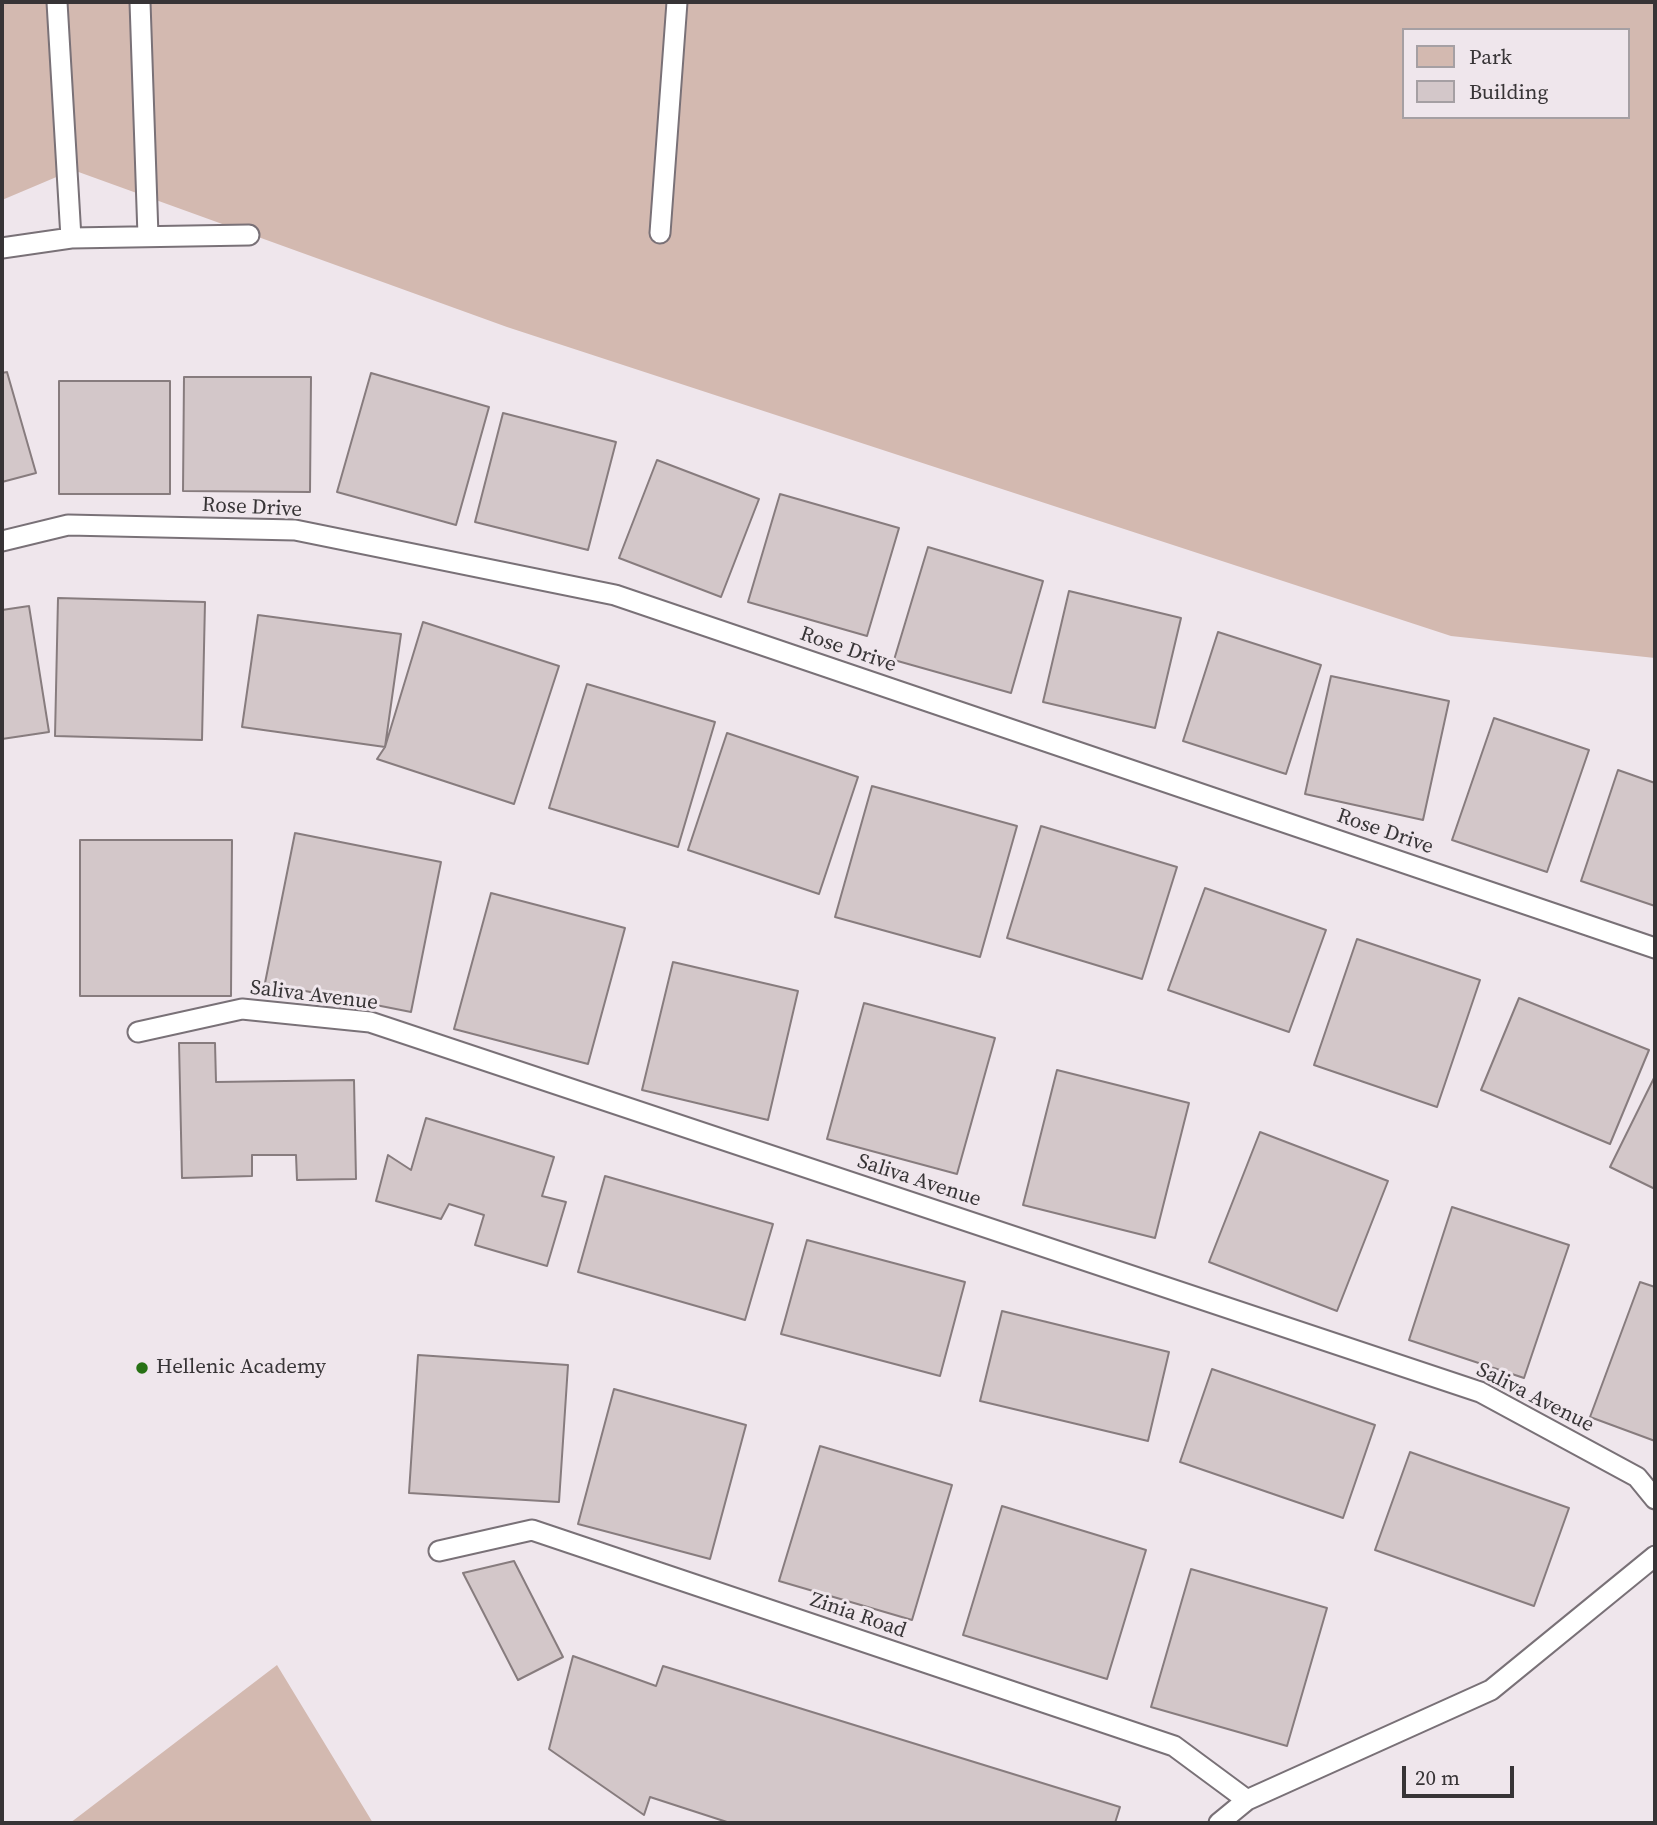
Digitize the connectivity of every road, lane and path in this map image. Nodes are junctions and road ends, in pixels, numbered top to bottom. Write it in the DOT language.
graph roads {
  1 [pos="57,2"];
  2 [pos="139,2"];
  3 [pos="677,2"];
  4 [pos="660,233"];
  5 [pos="249,235"];
  6 [pos="148,236"];
  7 [pos="71,238"];
  8 [pos="2,248"];
  9 [pos="2,541"];
  10 [pos="1655,948"];
  11 [pos="138,1032"];
  12 [pos="1655,1499"];
  13 [pos="439,1551"];
  14 [pos="1655,1556"];
  15 [pos="1247,1800"];
  16 [pos="1219,1823"];
  1 -- 7 [label="lane"];
  2 -- 6 [label="lane"];
  3 -- 4 [label="lane"];
  5 -- 6 [label="lane"];
  6 -- 7 [label="lane"];
  7 -- 8 [label="lane"];
  9 -- 10 [label="lane, Rose Drive"];
  11 -- 12 [label="lane, Saliva Avenue"];
  13 -- 15 [label="lane, Zinia Road"];
  14 -- 15 [label="lane"];
  15 -- 16 [label="lane"];
}
